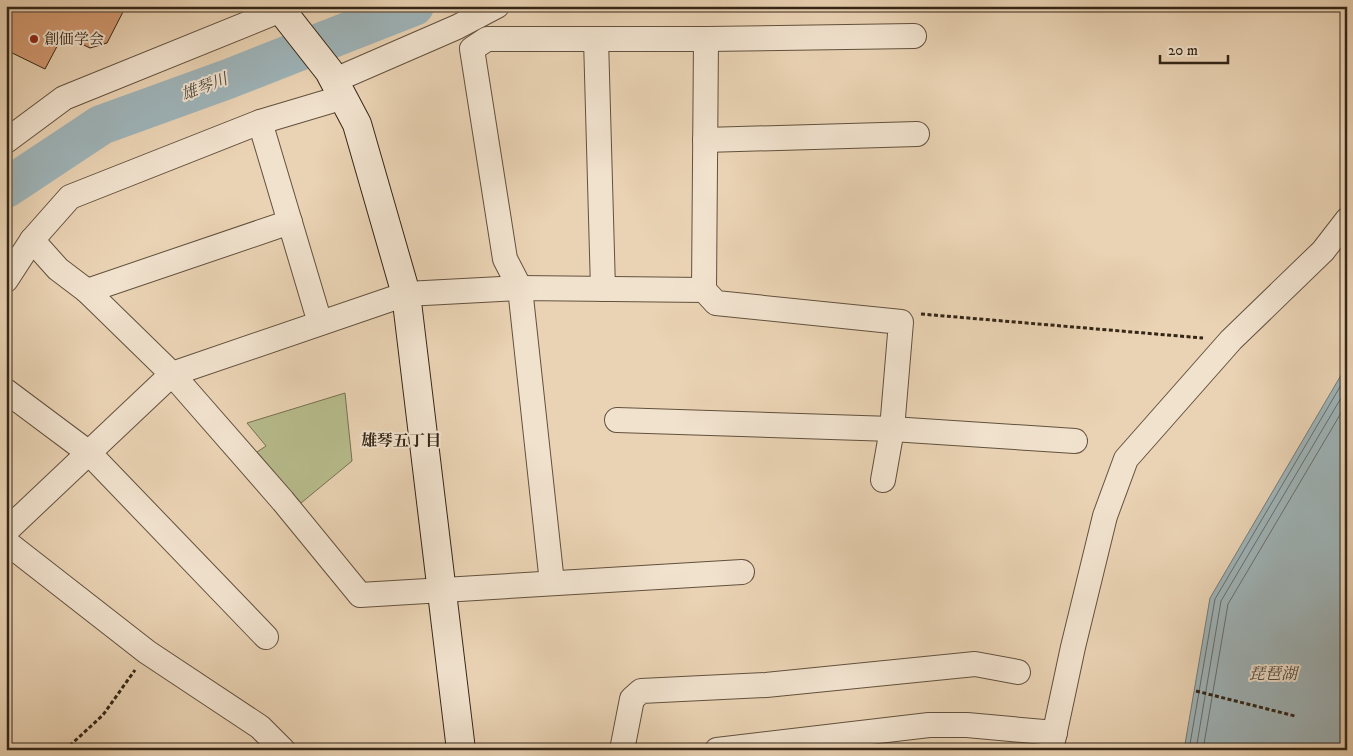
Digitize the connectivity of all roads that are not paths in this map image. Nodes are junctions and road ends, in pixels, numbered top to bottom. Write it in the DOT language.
graph roads {
  1 [pos="497,6"];
  2 [pos="283,7"];
  3 [pos="914,36"];
  4 [pos="596,39"];
  5 [pos="706,39"];
  6 [pos="336,83"];
  7 [pos="260,122"];
  8 [pos="917,134"];
  9 [pos="705,140"];
  10 [pos="6,141"];
  11 [pos="1347,220"];
  12 [pos="290,222"];
  13 [pos="32,240"];
  14 [pos="6,280"];
  15 [pos="520,288"];
  16 [pos="603,289"];
  17 [pos="704,290"];
  18 [pos="87,291"];
  19 [pos="406,294"];
  20 [pos="320,323"];
  21 [pos="172,374"];
  22 [pos="6,391"];
  23 [pos="617,420"];
  24 [pos="892,429"];
  25 [pos="1075,441"];
  26 [pos="89,452"];
  27 [pos="883,480"];
  28 [pos="6,531"];
  29 [pos="6,542"];
  30 [pos="742,572"];
  31 [pos="552,583"];
  32 [pos="442,591"];
  33 [pos="266,637"];
  34 [pos="1018,672"];
  35 [pos="1053,741"];
  36 [pos="283,750"];
  37 [pos="461,750"];
  38 [pos="622,750"];
  39 [pos="717,750"];
  1 -- 6 [label="street"];
  2 -- 6 [label="street"];
  2 -- 10 [label="street"];
  3 -- 5 [label="street"];
  4 -- 5 [label="street"];
  4 -- 15 [label="street"];
  4 -- 16 [label="street"];
  5 -- 9 [label="street"];
  6 -- 7 [label="street"];
  6 -- 19 [label="street"];
  7 -- 12 [label="street"];
  7 -- 13 [label="street"];
  8 -- 9 [label="street"];
  9 -- 17 [label="street"];
  11 -- 35 [label="street"];
  12 -- 18 [label="street"];
  12 -- 20 [label="street"];
  13 -- 14 [label="street"];
  13 -- 18 [label="street"];
  15 -- 16 [label="street"];
  15 -- 19 [label="street"];
  15 -- 31 [label="street"];
  16 -- 17 [label="street"];
  17 -- 24 [label="street"];
  18 -- 21 [label="street"];
  19 -- 20 [label="street"];
  19 -- 32 [label="street"];
  20 -- 21 [label="street"];
  21 -- 26 [label="street"];
  21 -- 32 [label="street"];
  22 -- 26 [label="street"];
  23 -- 24 [label="street"];
  24 -- 25 [label="street"];
  24 -- 27 [label="street"];
  26 -- 28 [label="street"];
  26 -- 33 [label="street"];
  29 -- 36 [label="street"];
  30 -- 31 [label="street"];
  31 -- 32 [label="street"];
  32 -- 37 [label="street"];
  34 -- 38 [label="street"];
  35 -- 39 [label="street"];
}
